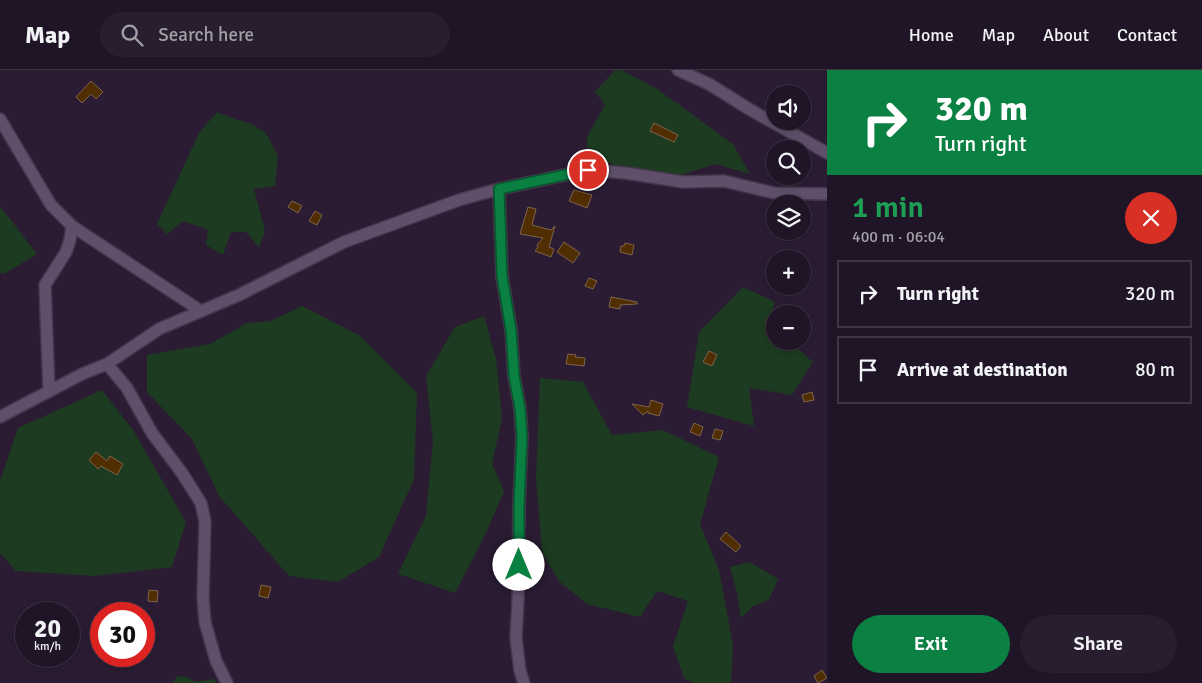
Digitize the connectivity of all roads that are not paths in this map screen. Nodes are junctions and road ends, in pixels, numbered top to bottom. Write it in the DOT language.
graph roads {
  1 [pos="678,70"];
  2 [pos="0,118"];
  3 [pos="827,153"];
  4 [pos="499,189"];
  5 [pos="827,194"];
  6 [pos="72,226"];
  7 [pos="201,311"];
  8 [pos="107,364"];
  9 [pos="50,391"];
  10 [pos="0,418"];
  11 [pos="227,683"];
  12 [pos="524,683"];
  1 -- 3 [label="street"];
  2 -- 6 [label="street"];
  4 -- 5 [label="street"];
  4 -- 7 [label="street"];
  4 -- 12 [label="street"];
  6 -- 7 [label="street"];
  6 -- 9 [label="street"];
  7 -- 8 [label="street"];
  8 -- 9 [label="street"];
  8 -- 11 [label="street"];
  9 -- 10 [label="street"];
}
